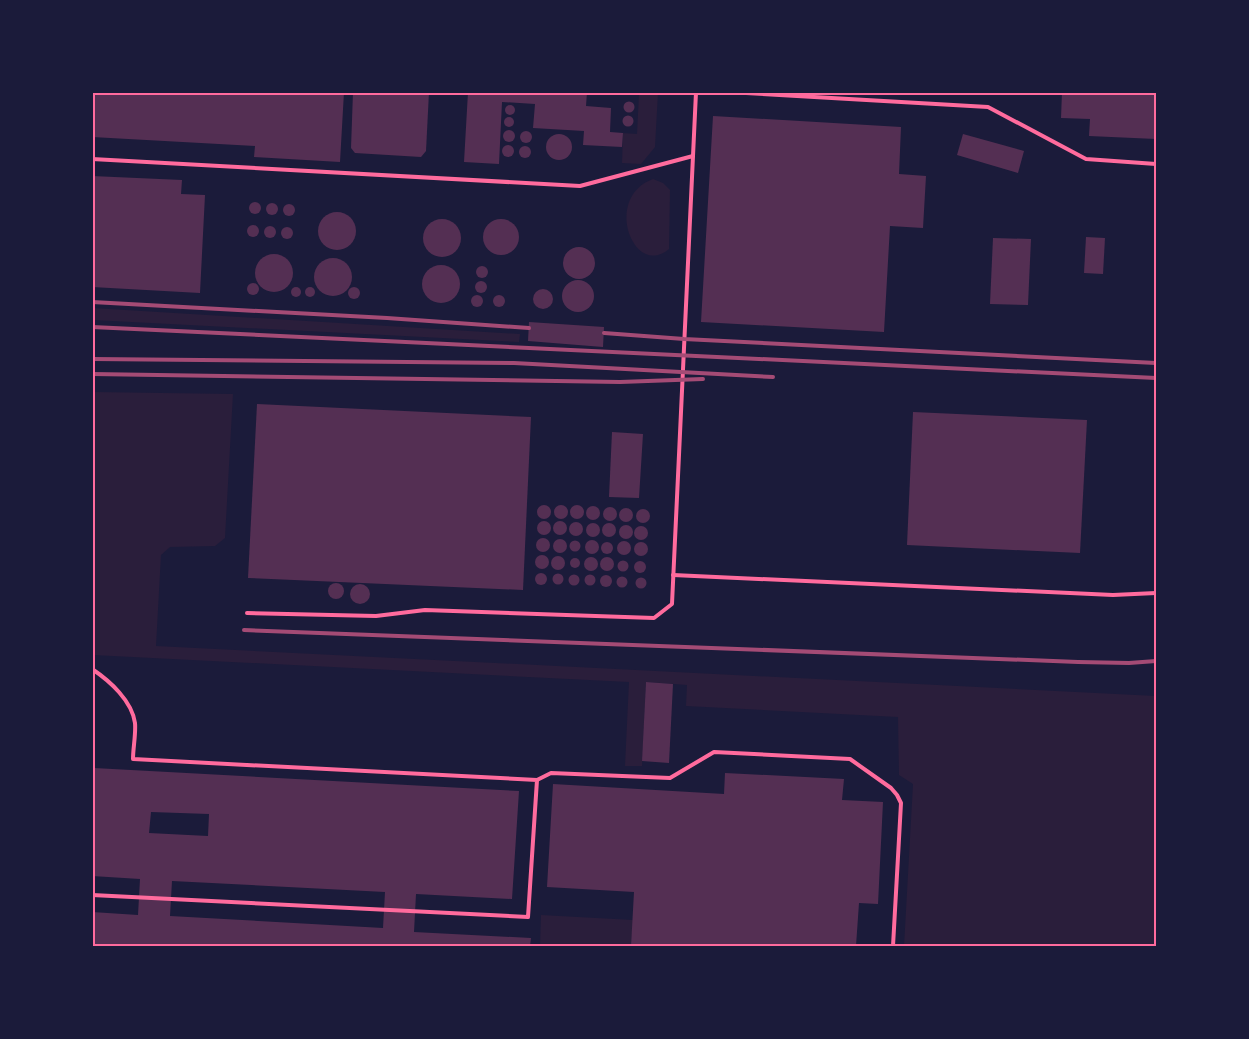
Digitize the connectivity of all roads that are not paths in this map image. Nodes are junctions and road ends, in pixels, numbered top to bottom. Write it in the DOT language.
graph roads {
  1 [pos="696,92"];
  2 [pos="728,92"];
  3 [pos="693,156"];
  4 [pos="92,159"];
  5 [pos="1156,164"];
  6 [pos="673,575"];
  7 [pos="1156,593"];
  8 [pos="247,613"];
  9 [pos="92,669"];
  10 [pos="537,780"];
  11 [pos="92,895"];
  12 [pos="893,946"];
  1 -- 3 [label="lane"];
  2 -- 5 [label="lane"];
  3 -- 4 [label="lane"];
  3 -- 6 [label="lane"];
  6 -- 7 [label="lane"];
  6 -- 8 [label="lane"];
  9 -- 10 [label="lane"];
  10 -- 11 [label="lane"];
  10 -- 12 [label="lane"];
}
